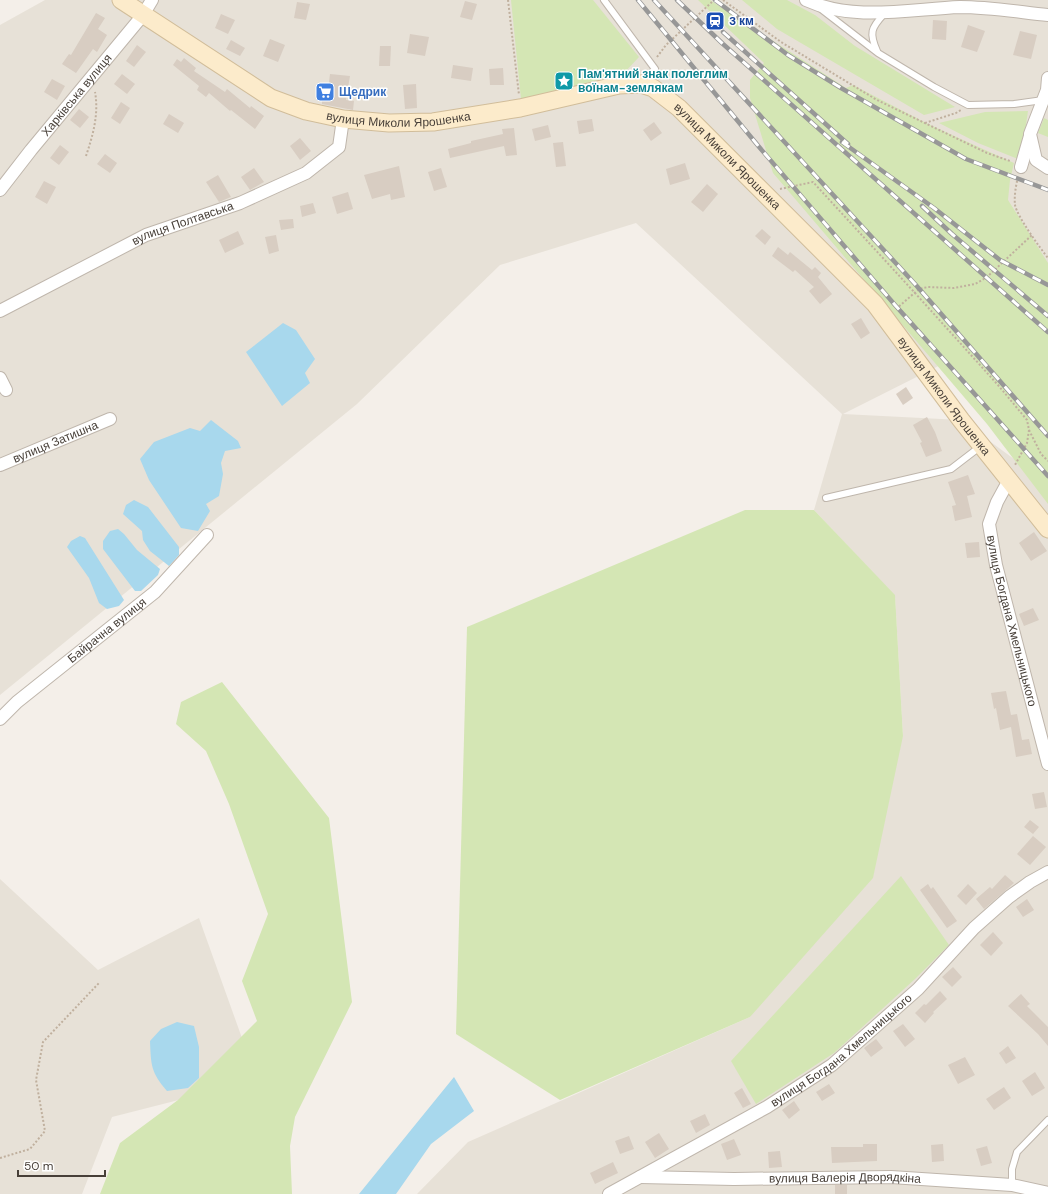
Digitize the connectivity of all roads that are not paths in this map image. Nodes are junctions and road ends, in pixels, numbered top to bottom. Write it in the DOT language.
graph roads {
  1 [pos="121,0"];
  2 [pos="152,0"];
  3 [pos="604,0"];
  4 [pos="811,2"];
  5 [pos="886,12"];
  6 [pos="143,15"];
  7 [pos="1048,15"];
  8 [pos="878,53"];
  9 [pos="641,84"];
  10 [pos="1046,90"];
  11 [pos="343,119"];
  12 [pos="1030,134"];
  13 [pos="1021,167"];
  14 [pos="1048,168"];
  15 [pos="0,190"];
  16 [pos="0,311"];
  17 [pos="0,378"];
  18 [pos="6,390"];
  19 [pos="110,419"];
  20 [pos="982,446"];
  21 [pos="0,465"];
  22 [pos="1009,480"];
  23 [pos="826,498"];
  24 [pos="1048,529"];
  25 [pos="207,536"];
  26 [pos="0,719"];
  27 [pos="1048,764"];
  28 [pos="1048,872"];
  29 [pos="1048,1120"];
  30 [pos="640,1177"];
  31 [pos="1012,1185"];
  32 [pos="1048,1193"];
  33 [pos="609,1194"];
  1 -- 6 [label="street, вулиця Миколи Ярошенка"];
  2 -- 6 [label="street, Харківська вулиця"];
  3 -- 9 [label="lane"];
  4 -- 5 [label="street"];
  4 -- 8 [label="lane"];
  5 -- 7 [label="street"];
  5 -- 8 [label="lane"];
  6 -- 11 [label="street, вулиця Миколи Ярошенка"];
  6 -- 15 [label="street, Харківська вулиця"];
  8 -- 10 [label="lane"];
  9 -- 11 [label="street, вулиця Миколи Ярошенка"];
  9 -- 20 [label="street, вулиця Миколи Ярошенка"];
  10 -- 12 [label="street"];
  11 -- 16 [label="street, вулиця Полтавська"];
  12 -- 13 [label="street"];
  12 -- 14 [label="street"];
  17 -- 18 [label="street"];
  19 -- 21 [label="street, вулиця Затишна"];
  20 -- 22 [label="street, вулиця Миколи Ярошенка"];
  20 -- 23 [label="lane"];
  22 -- 24 [label="street, вулиця Миколи Ярошенка"];
  22 -- 27 [label="street, вулиця Богдана Хмельницького"];
  25 -- 26 [label="street, Байрачна вулиця"];
  28 -- 30 [label="street, вулиця Богдана Хмельницького"];
  29 -- 31 [label="lane"];
  30 -- 31 [label="street, вулиця Валерія Дворядкіна"];
  30 -- 33 [label="street, вулиця Богдана Хмельницького"];
  31 -- 32 [label="street, вулиця Валерія Дворядкіна"];
}
